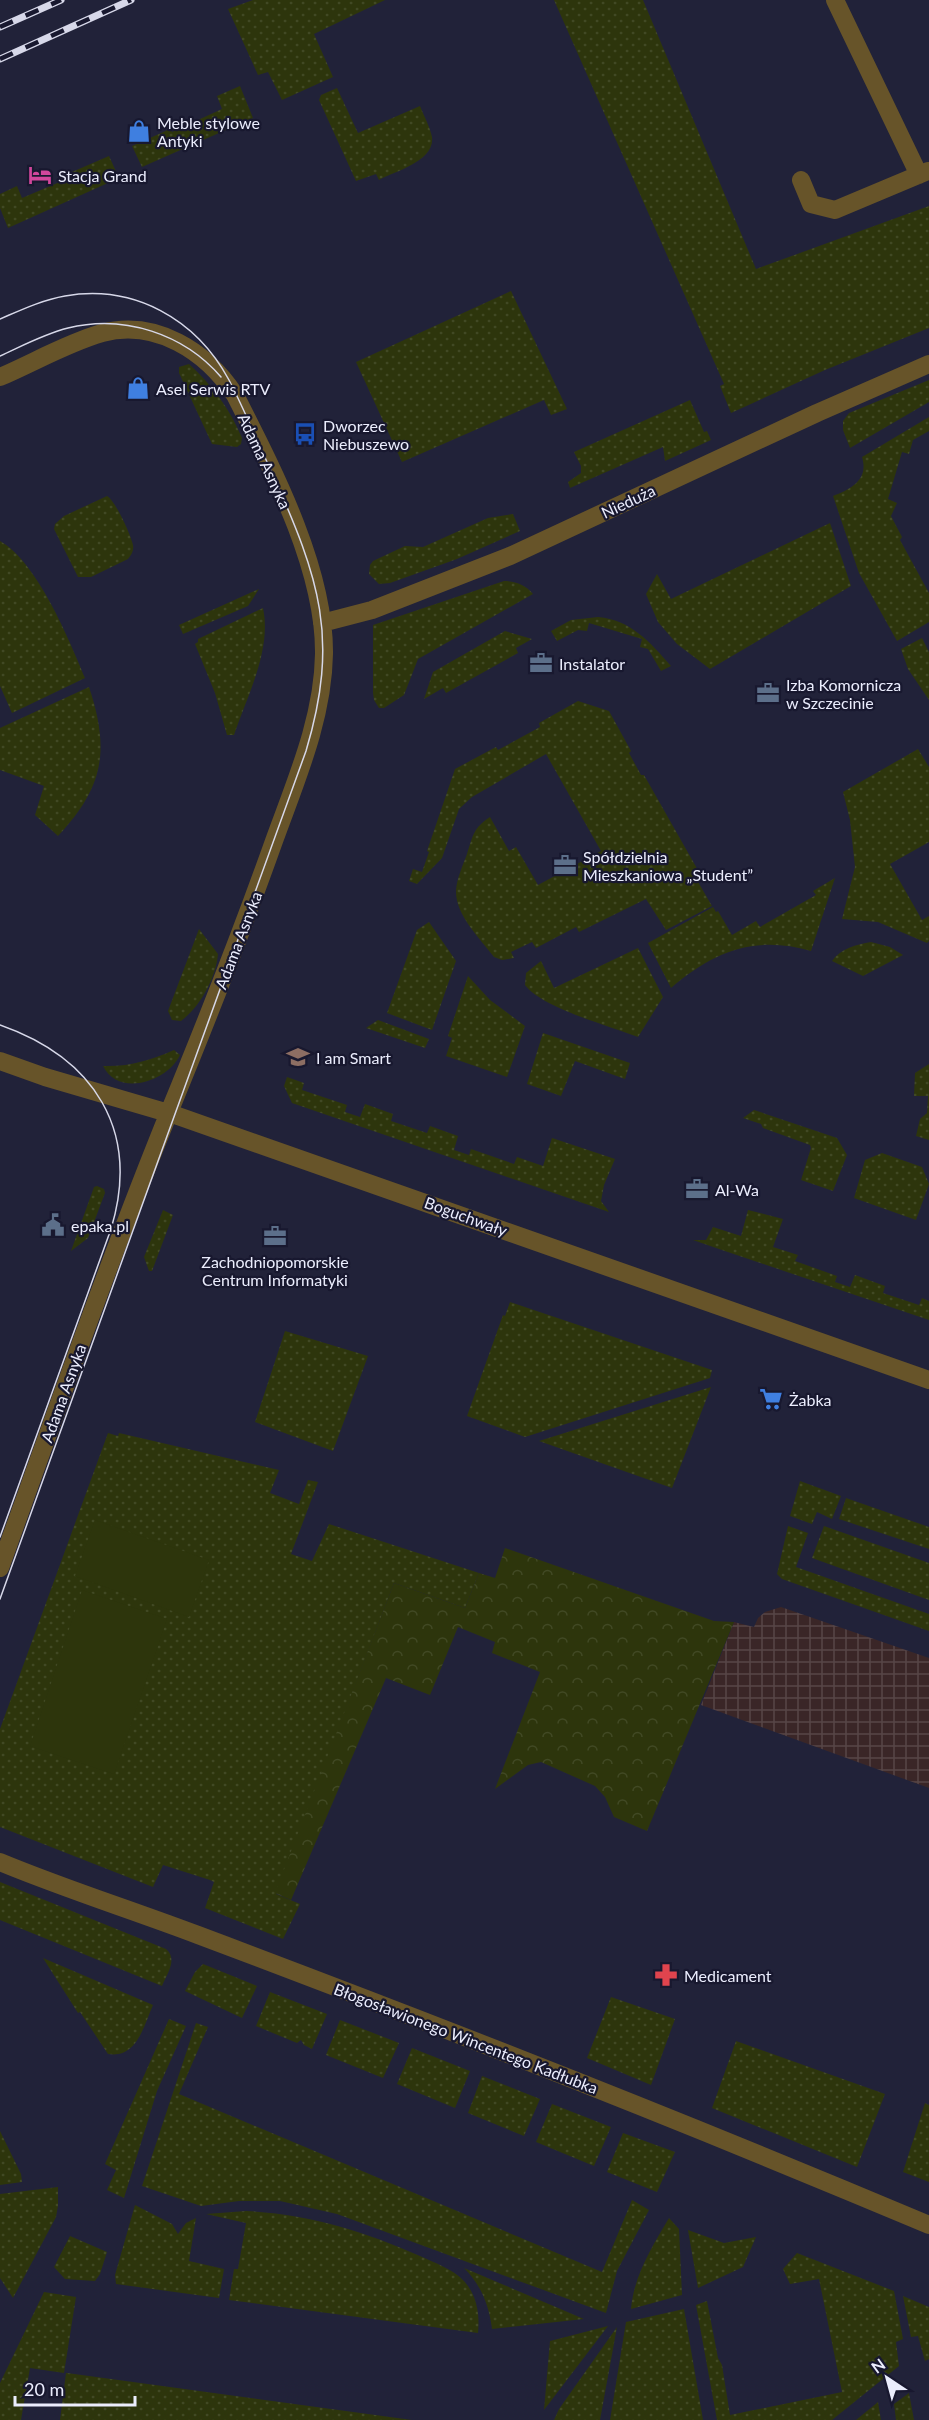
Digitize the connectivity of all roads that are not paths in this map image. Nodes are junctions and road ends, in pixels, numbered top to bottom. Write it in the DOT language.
graph roads {
  1 [pos="835,0"];
  2 [pos="924,172"];
  3 [pos="801,180"];
  4 [pos="929,364"];
  5 [pos="0,377"];
  6 [pos="322,623"];
  7 [pos="0,1061"];
  8 [pos="169,1113"];
  9 [pos="929,1380"];
  10 [pos="0,1568"];
  11 [pos="0,1862"];
  12 [pos="929,2225"];
  1 -- 2 [label="street"];
  2 -- 3 [label="street"];
  4 -- 6 [label="street, Nieduża"];
  5 -- 6 [label="street, Adama Asnyka"];
  6 -- 8 [label="street, Adama Asnyka"];
  7 -- 8 [label="street, Boguchwały"];
  8 -- 9 [label="street, Boguchwały"];
  8 -- 10 [label="street, Adama Asnyka"];
  11 -- 12 [label="street, Błogosławionego Wincentego Kadłubka"];
}
